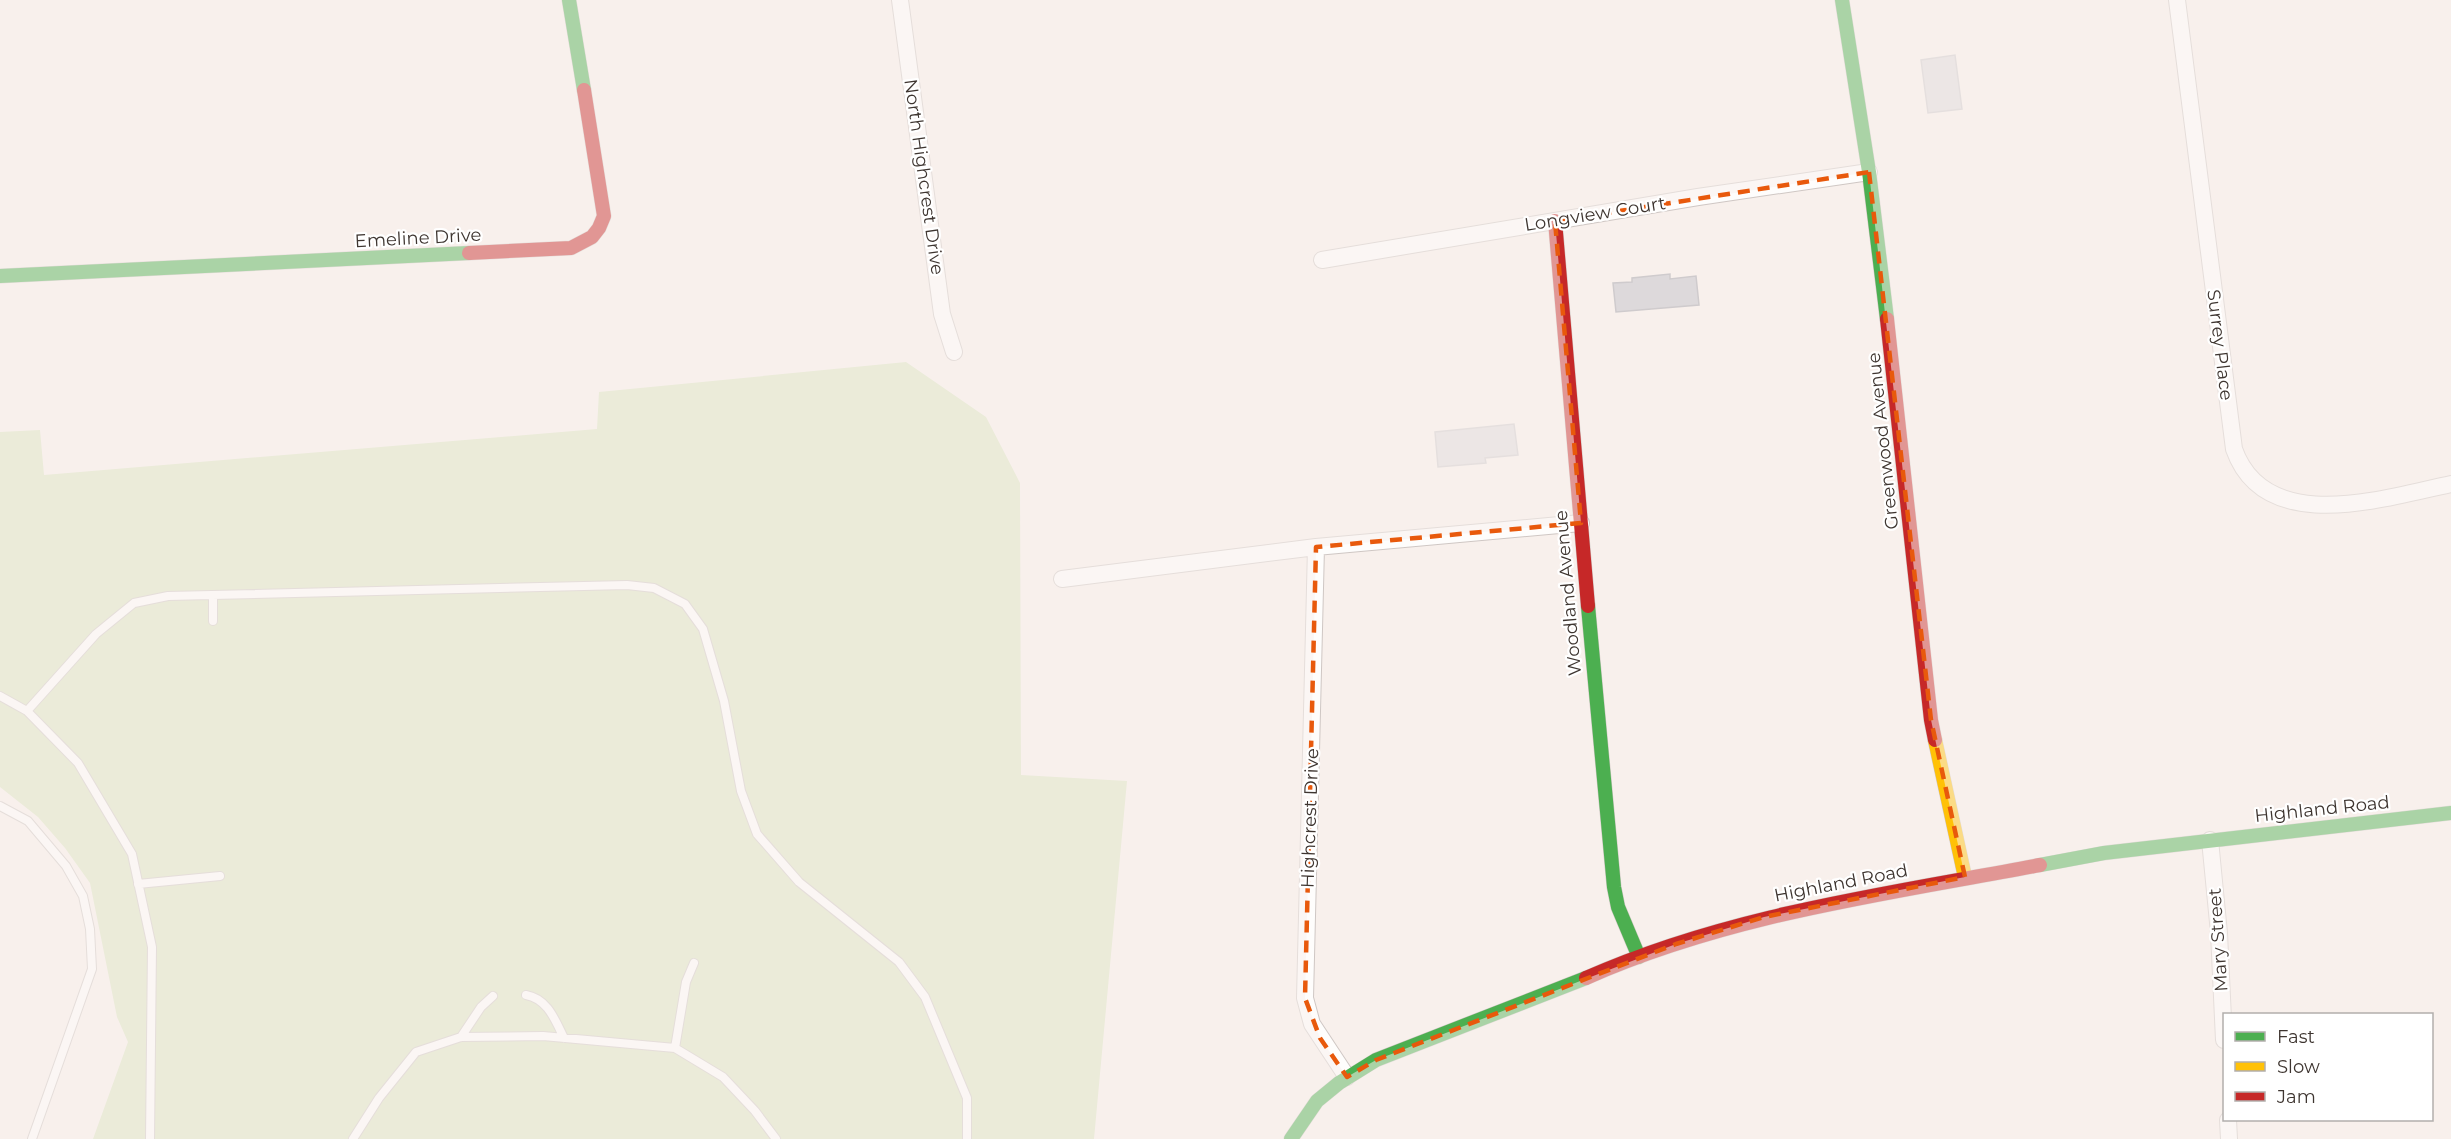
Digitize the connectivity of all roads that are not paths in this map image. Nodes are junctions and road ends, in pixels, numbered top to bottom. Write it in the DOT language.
graph roads {
  1 [pos="569,0"];
  2 [pos="900,0"];
  3 [pos="1842,0"];
  4 [pos="2177,0"];
  5 [pos="1869,172"];
  6 [pos="1555,221"];
  7 [pos="1322,260"];
  8 [pos="0,276"];
  9 [pos="954,352"];
  10 [pos="2451,484"];
  11 [pos="1581,523"];
  12 [pos="1316,547"];
  13 [pos="1062,579"];
  14 [pos="213,595"];
  15 [pos="213,621"];
  16 [pos="0,696"];
  17 [pos="27,711"];
  18 [pos="0,806"];
  19 [pos="2451,813"];
  20 [pos="2210,840"];
  21 [pos="220,876"];
  22 [pos="1965,877"];
  23 [pos="138,884"];
  24 [pos="1639,957"];
  25 [pos="694,963"];
  26 [pos="526,995"];
  27 [pos="493,996"];
  28 [pos="2223,1019"];
  29 [pos="461,1037"];
  30 [pos="564,1038"];
  31 [pos="675,1048"];
  32 [pos="1347,1077"];
  33 [pos="2228,1121"];
  34 [pos="32,1139"];
  35 [pos="150,1139"];
  36 [pos="353,1139"];
  37 [pos="776,1139"];
  38 [pos="967,1139"];
  39 [pos="1291,1139"];
  40 [pos="2229,1139"];
  1 -- 8 [label="street, Emeline Drive"];
  2 -- 9 [label="street, North Highcrest Drive"];
  3 -- 5 [label="street, Greenwood Avenue"];
  4 -- 10 [label="street, Surrey Place"];
  5 -- 6 [label="street, Longview Court"];
  5 -- 22 [label="street, Greenwood Avenue"];
  6 -- 7 [label="street, Longview Court"];
  6 -- 11 [label="street, Woodland Avenue"];
  11 -- 12 [label="street"];
  11 -- 24 [label="street, Woodland Avenue"];
  12 -- 13 [label="street"];
  12 -- 32 [label="street, Highcrest Drive"];
  14 -- 15 [label="lane"];
  14 -- 17 [label="lane"];
  14 -- 38 [label="lane"];
  16 -- 17 [label="lane"];
  17 -- 23 [label="lane"];
  18 -- 34 [label="lane"];
  19 -- 20 [label="street, Highland Road"];
  20 -- 22 [label="street, Highland Road"];
  20 -- 28 [label="street, Mary Street"];
  21 -- 23 [label="lane"];
  22 -- 24 [label="street, Highland Road"];
  23 -- 35 [label="lane"];
  24 -- 32 [label="street, Highland Road"];
  25 -- 31 [label="lane"];
  26 -- 30 [label="lane"];
  27 -- 29 [label="lane"];
  29 -- 30 [label="lane"];
  29 -- 36 [label="lane"];
  30 -- 31 [label="lane"];
  31 -- 37 [label="lane"];
  32 -- 39 [label="street, Highland Road"];
  33 -- 40 [label="street"];
}
